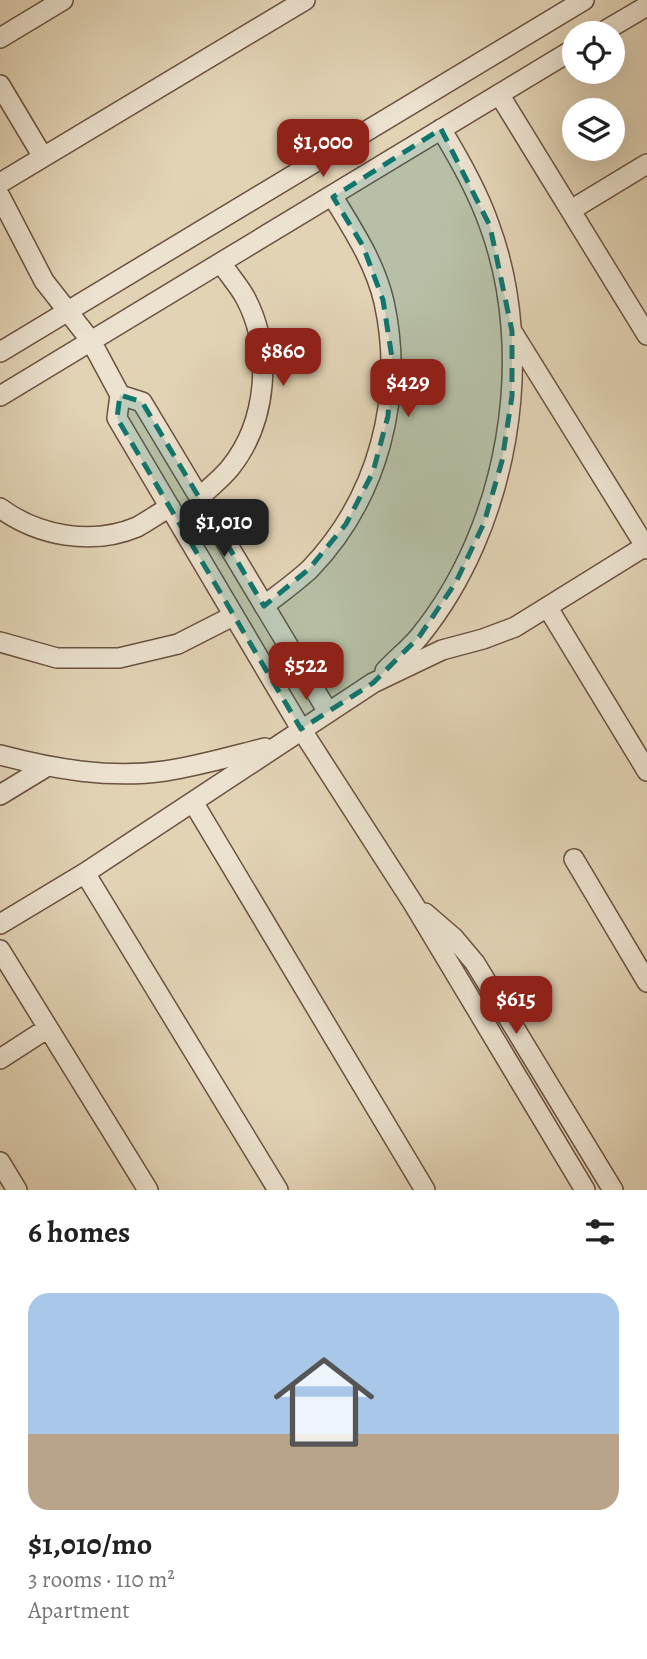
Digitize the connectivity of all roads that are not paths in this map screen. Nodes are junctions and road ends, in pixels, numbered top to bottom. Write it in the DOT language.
graph roads {
  1 [pos="63,0"];
  2 [pos="305,0"];
  3 [pos="584,0"];
  4 [pos="647,6"];
  5 [pos="621,21"];
  6 [pos="0,38"];
  7 [pos="562,56"];
  8 [pos="0,85"];
  9 [pos="499,94"];
  10 [pos="441,129"];
  11 [pos="43,157"];
  12 [pos="647,164"];
  13 [pos="0,183"];
  14 [pos="0,196"];
  15 [pos="333,197"];
  16 [pos="570,210"];
  17 [pos="221,264"];
  18 [pos="639,303"];
  19 [pos="68,312"];
  20 [pos="512,331"];
  21 [pos="647,335"];
  22 [pos="91,341"];
  23 [pos="0,352"];
  24 [pos="0,396"];
  25 [pos="120,396"];
  26 [pos="199,498"];
  27 [pos="170,507"];
  28 [pos="0,508"];
  29 [pos="646,546"];
  30 [pos="264,606"];
  31 [pos="548,608"];
  32 [pos="233,616"];
  33 [pos="0,642"];
  34 [pos="373,683"];
  35 [pos="328,712"];
  36 [pos="301,729"];
  37 [pos="279,744"];
  38 [pos="0,755"];
  39 [pos="46,767"];
  40 [pos="647,771"];
  41 [pos="0,795"];
  42 [pos="193,802"];
  43 [pos="574,859"];
  44 [pos="85,873"];
  45 [pos="413,903"];
  46 [pos="0,924"];
  47 [pos="0,950"];
  48 [pos="647,982"];
  49 [pos="48,1028"];
  50 [pos="0,1059"];
  51 [pos="562,1104"];
  52 [pos="541,1116"];
  53 [pos="0,1162"];
  54 [pos="17,1190"];
  55 [pos="148,1190"];
  56 [pos="278,1190"];
  57 [pos="425,1190"];
  58 [pos="585,1190"];
  59 [pos="613,1190"];
  1 -- 6 [label="street"];
  2 -- 11 [label="street"];
  3 -- 19 [label="street"];
  4 -- 5 [label="street"];
  7 -- 9 [label="street"];
  8 -- 11 [label="street"];
  9 -- 10 [label="street"];
  9 -- 16 [label="street"];
  10 -- 15 [label="street"];
  10 -- 20 [label="street"];
  11 -- 13 [label="street"];
  12 -- 16 [label="street"];
  14 -- 19 [label="street"];
  15 -- 17 [label="street"];
  15 -- 30 [label="street"];
  16 -- 18 [label="street"];
  17 -- 22 [label="street"];
  17 -- 26 [label="street"];
  18 -- 21 [label="street"];
  19 -- 22 [label="street"];
  19 -- 23 [label="street"];
  20 -- 29 [label="street"];
  20 -- 34 [label="street"];
  22 -- 24 [label="street"];
  22 -- 25 [label="street"];
  25 -- 26 [label="street"];
  25 -- 27 [label="street"];
  26 -- 30 [label="street"];
  27 -- 28 [label="street"];
  27 -- 32 [label="street"];
  29 -- 31 [label="street"];
  30 -- 35 [label="street"];
  31 -- 34 [label="street"];
  31 -- 40 [label="street"];
  32 -- 33 [label="street"];
  32 -- 36 [label="street"];
  34 -- 35 [label="street"];
  35 -- 36 [label="street"];
  36 -- 37 [label="street"];
  36 -- 45 [label="street"];
  37 -- 39 [label="street"];
  37 -- 42 [label="street"];
  38 -- 39 [label="street"];
  39 -- 41 [label="street"];
  42 -- 44 [label="street"];
  42 -- 57 [label="street"];
  43 -- 48 [label="street"];
  44 -- 46 [label="street"];
  44 -- 56 [label="street"];
  45 -- 51 [label="street"];
  45 -- 52 [label="street"];
  47 -- 49 [label="street"];
  49 -- 50 [label="street"];
  49 -- 55 [label="street"];
  51 -- 52 [label="street"];
  51 -- 59 [label="street"];
  52 -- 58 [label="street"];
  53 -- 54 [label="street"];
}
